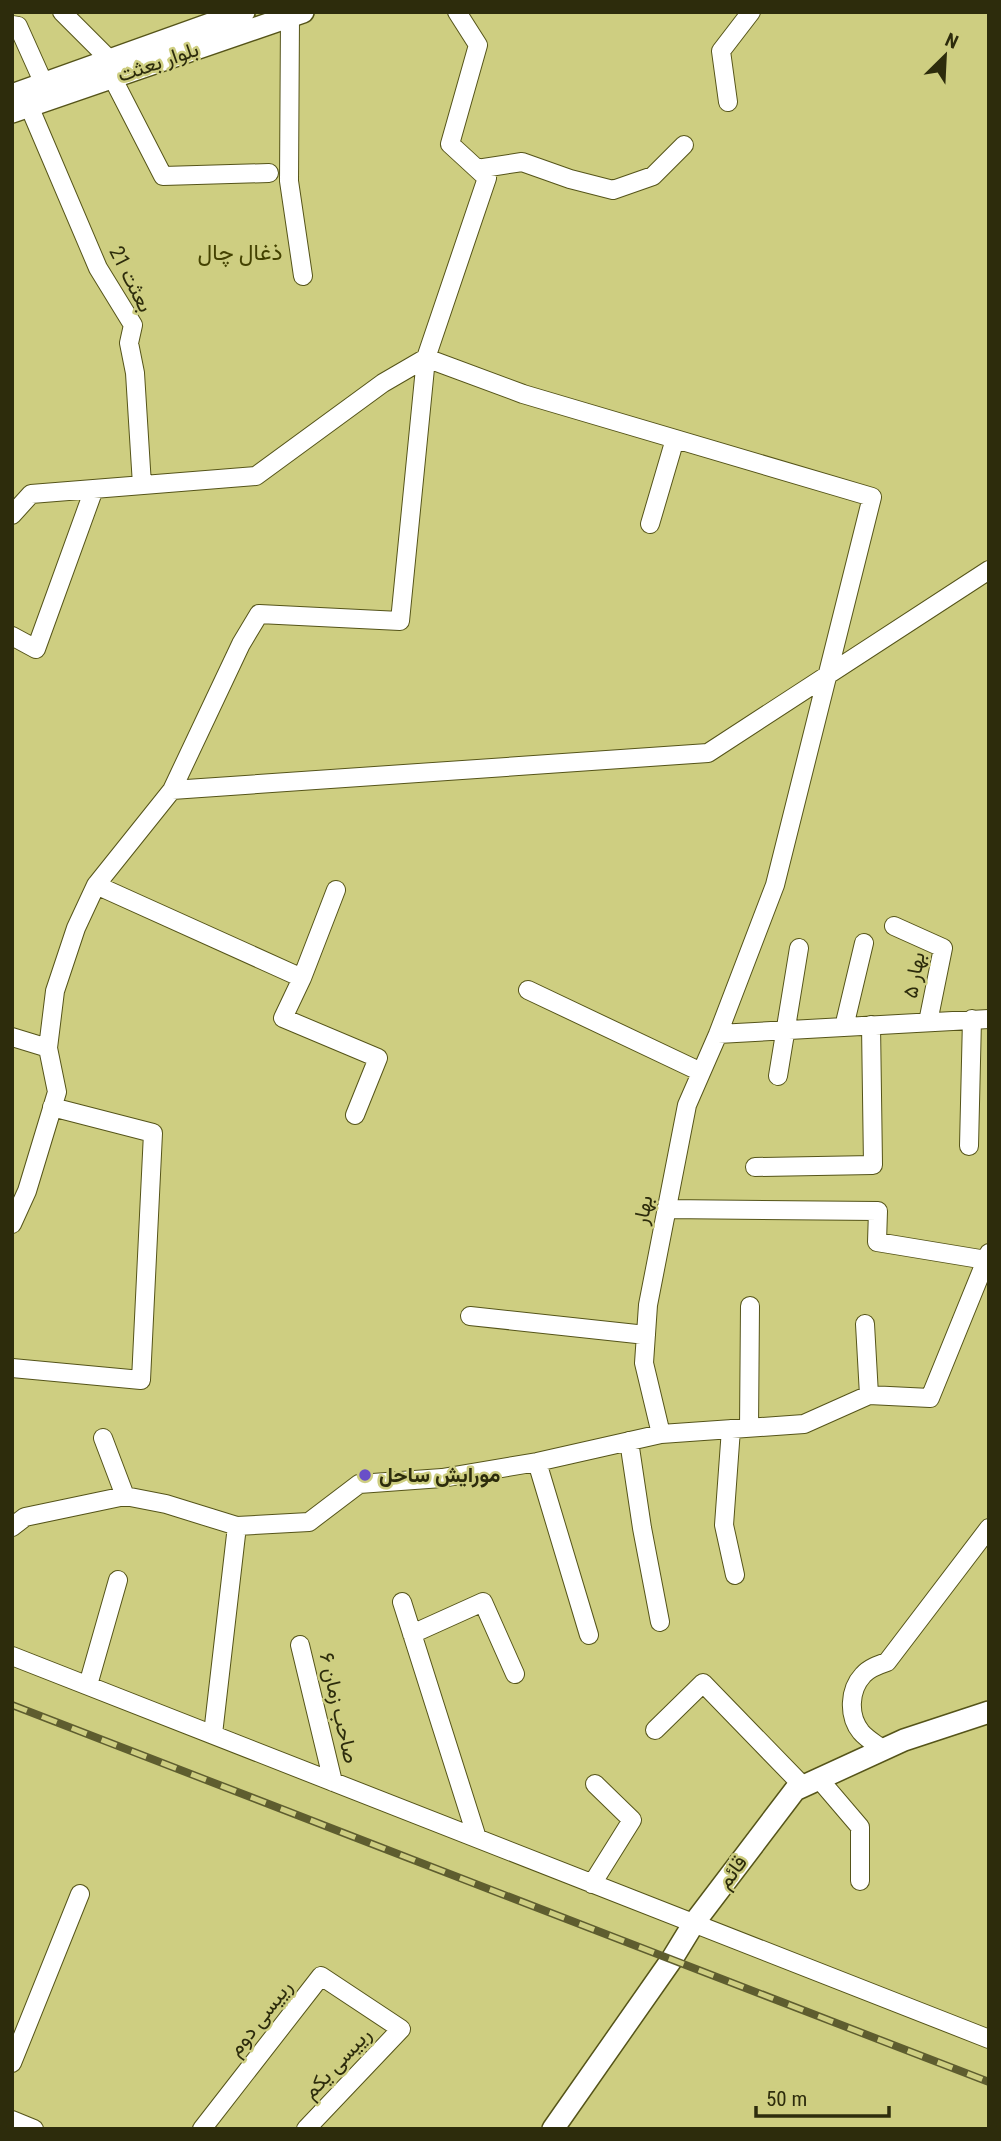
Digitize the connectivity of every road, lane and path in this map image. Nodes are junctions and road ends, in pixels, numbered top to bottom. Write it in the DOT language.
graph roads {
  1 [pos="62,12"];
  2 [pos="244,12"];
  3 [pos="457,12"];
  4 [pos="751,12"];
  5 [pos="297,14"];
  6 [pos="205,19"];
  7 [pos="12,25"];
  8 [pos="111,69"];
  9 [pos="44,84"];
  10 [pos="728,103"];
  11 [pos="18,104"];
  12 [pos="684,145"];
  13 [pos="477,169"];
  14 [pos="270,173"];
  15 [pos="303,276"];
  16 [pos="426,358"];
  17 [pos="676,439"];
  18 [pos="142,485"];
  19 [pos="94,489"];
  20 [pos="12,515"];
  21 [pos="650,524"];
  22 [pos="989,570"];
  23 [pos="12,636"];
  24 [pos="826,676"];
  25 [pos="172,790"];
  26 [pos="96,885"];
  27 [pos="336,890"];
  28 [pos="894,926"];
  29 [pos="864,943"];
  30 [pos="799,948"];
  31 [pos="302,978"];
  32 [pos="528,990"];
  33 [pos="981,1019"];
  34 [pos="928,1022"];
  35 [pos="872,1025"];
  36 [pos="844,1027"];
  37 [pos="788,1030"];
  38 [pos="718,1034"];
  39 [pos="12,1037"];
  40 [pos="48,1048"];
  41 [pos="701,1072"];
  42 [pos="778,1076"];
  43 [pos="52,1107"];
  44 [pos="355,1115"];
  45 [pos="969,1146"];
  46 [pos="755,1167"];
  47 [pos="666,1209"];
  48 [pos="12,1224"];
  49 [pos="987,1256"];
  50 [pos="750,1306"];
  51 [pos="470,1316"];
  52 [pos="865,1324"];
  53 [pos="646,1335"];
  54 [pos="12,1368"];
  55 [pos="869,1395"];
  56 [pos="740,1428"];
  57 [pos="661,1434"];
  58 [pos="103,1438"];
  59 [pos="629,1441"];
  60 [pos="537,1462"];
  61 [pos="125,1496"];
  62 [pos="237,1526"];
  63 [pos="12,1527"];
  64 [pos="989,1528"];
  65 [pos="735,1575"];
  66 [pos="118,1580"];
  67 [pos="402,1602"];
  68 [pos="660,1622"];
  69 [pos="412,1634"];
  70 [pos="589,1635"];
  71 [pos="300,1645"];
  72 [pos="12,1656"];
  73 [pos="515,1674"];
  74 [pos="88,1685"];
  75 [pos="989,1712"];
  76 [pos="655,1730"];
  77 [pos="212,1734"];
  78 [pos="883,1750"];
  79 [pos="333,1782"];
  80 [pos="811,1782"];
  81 [pos="595,1784"];
  82 [pos="477,1838"];
  83 [pos="860,1881"];
  84 [pos="592,1884"];
  85 [pos="80,1894"];
  86 [pos="694,1923"];
  87 [pos="401,2029"];
  88 [pos="989,2039"];
  89 [pos="12,2063"];
  90 [pos="12,2120"];
  91 [pos="34,2129"];
  92 [pos="202,2129"];
  93 [pos="306,2129"];
  94 [pos="553,2129"];
  1 -- 8 [label="street"];
  2 -- 6 [label="street, بلوار بعثت"];
  3 -- 13 [label="street"];
  4 -- 10 [label="street"];
  5 -- 8 [label="street, بلوار بعثت"];
  5 -- 15 [label="street"];
  6 -- 8 [label="street, بلوار بعثت"];
  7 -- 9 [label="street"];
  8 -- 9 [label="street, بلوار بعثت"];
  8 -- 11 [label="street, بلوار بعثت"];
  8 -- 14 [label="street"];
  9 -- 11 [label="street, بلوار بعثت"];
  11 -- 18 [label="street, بعثت 21"];
  12 -- 13 [label="street"];
  13 -- 16 [label="street"];
  16 -- 17 [label="street"];
  16 -- 18 [label="street"];
  16 -- 25 [label="street"];
  17 -- 21 [label="street"];
  17 -- 24 [label="street, بهار"];
  18 -- 19 [label="street"];
  19 -- 20 [label="street"];
  19 -- 23 [label="street"];
  22 -- 24 [label="street"];
  24 -- 25 [label="street"];
  24 -- 38 [label="street, بهار"];
  25 -- 26 [label="street"];
  26 -- 31 [label="street"];
  26 -- 40 [label="street"];
  27 -- 31 [label="street"];
  28 -- 34 [label="street, بهار ۵"];
  29 -- 36 [label="street"];
  30 -- 37 [label="street"];
  31 -- 44 [label="street"];
  32 -- 41 [label="street"];
  33 -- 34 [label="street"];
  33 -- 45 [label="street"];
  34 -- 35 [label="street"];
  35 -- 36 [label="street"];
  35 -- 46 [label="street"];
  36 -- 37 [label="street"];
  37 -- 38 [label="street"];
  37 -- 42 [label="street"];
  38 -- 41 [label="street, بهار"];
  39 -- 40 [label="street"];
  40 -- 43 [label="street"];
  41 -- 47 [label="street, بهار"];
  43 -- 48 [label="street"];
  43 -- 54 [label="street"];
  47 -- 49 [label="street"];
  47 -- 53 [label="street, بهار"];
  49 -- 55 [label="street"];
  50 -- 56 [label="street"];
  51 -- 53 [label="street"];
  52 -- 55 [label="street"];
  53 -- 57 [label="street, بهار"];
  55 -- 56 [label="street"];
  56 -- 57 [label="street"];
  56 -- 65 [label="street"];
  57 -- 59 [label="street"];
  58 -- 61 [label="street"];
  59 -- 60 [label="street"];
  59 -- 68 [label="street"];
  60 -- 62 [label="street"];
  60 -- 70 [label="street"];
  61 -- 62 [label="street"];
  61 -- 63 [label="street"];
  62 -- 77 [label="street"];
  64 -- 78 [label="street"];
  66 -- 74 [label="street"];
  67 -- 69 [label="street"];
  69 -- 73 [label="street"];
  69 -- 82 [label="street"];
  71 -- 79 [label="street, صاحب زمان ۶"];
  72 -- 74 [label="street"];
  74 -- 77 [label="street"];
  75 -- 78 [label="street, قائم"];
  76 -- 80 [label="street"];
  77 -- 79 [label="street"];
  78 -- 80 [label="street, قائم"];
  79 -- 82 [label="street"];
  80 -- 83 [label="street"];
  80 -- 86 [label="street, قائم"];
  81 -- 84 [label="street"];
  82 -- 84 [label="street"];
  84 -- 86 [label="street"];
  85 -- 89 [label="street"];
  86 -- 88 [label="street"];
  86 -- 94 [label="street, قائم"];
  87 -- 92 [label="street, رییسی دوم"];
  87 -- 93 [label="street, رییسی یکم"];
  90 -- 91 [label="street"];
}
